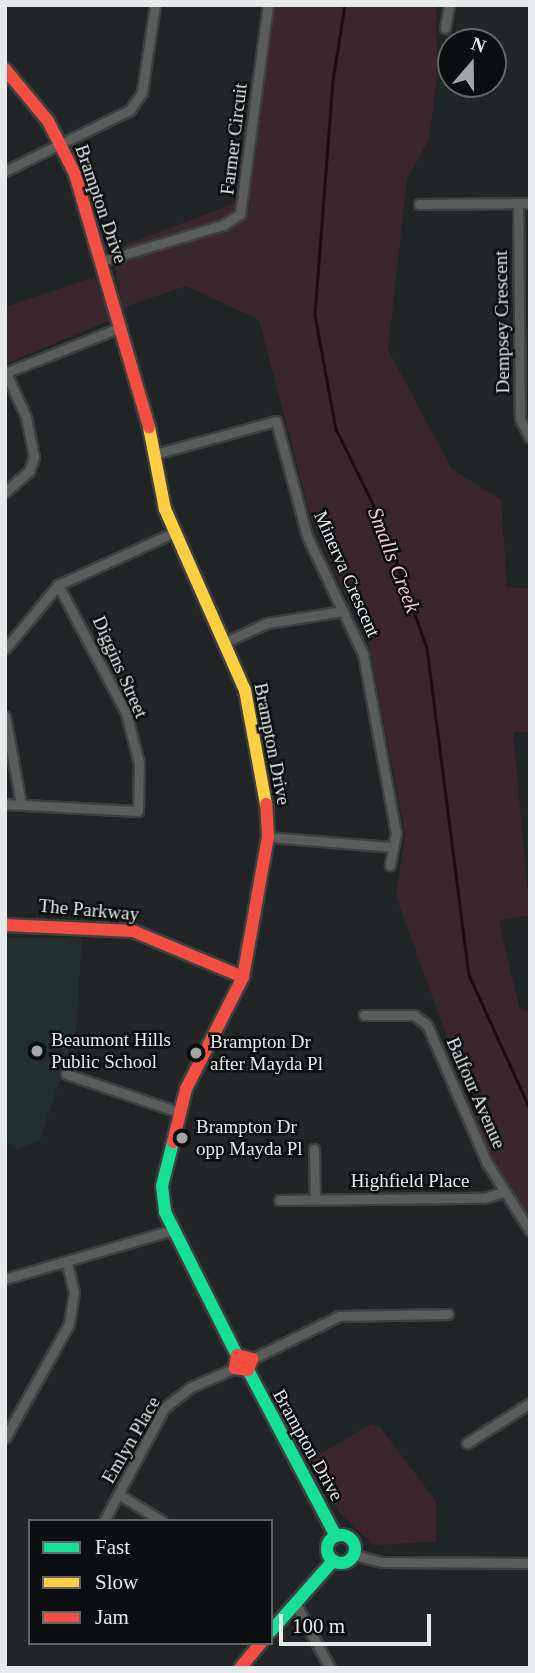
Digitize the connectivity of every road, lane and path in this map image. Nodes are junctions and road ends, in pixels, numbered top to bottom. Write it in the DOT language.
graph roads {
  1 [pos="155,5"];
  2 [pos="268,5"];
  3 [pos="449,5"];
  4 [pos="445,27"];
  5 [pos="5,69"];
  6 [pos="62,145"];
  7 [pos="5,171"];
  8 [pos="518,203"];
  9 [pos="530,203"];
  10 [pos="419,204"];
  11 [pos="102,261"];
  12 [pos="525,324"];
  13 [pos="121,327"];
  14 [pos="6,373"];
  15 [pos="530,438"];
  16 [pos="155,454"];
  17 [pos="5,492"];
  18 [pos="175,532"];
  19 [pos="58,585"];
  20 [pos="343,611"];
  21 [pos="223,642"];
  22 [pos="5,649"];
  23 [pos="5,716"];
  24 [pos="5,804"];
  25 [pos="21,804"];
  26 [pos="268,837"];
  27 [pos="393,847"];
  28 [pos="390,864"];
  29 [pos="5,925"];
  30 [pos="243,978"];
  31 [pos="364,1016"];
  32 [pos="66,1074"];
  33 [pos="179,1112"];
  34 [pos="314,1149"];
  35 [pos="504,1192"];
  36 [pos="315,1199"];
  37 [pos="279,1200"];
  38 [pos="173,1230"];
  39 [pos="530,1231"];
  40 [pos="66,1263"];
  41 [pos="5,1279"];
  42 [pos="448,1314"];
  43 [pos="236,1361"];
  44 [pos="250,1365"];
  45 [pos="530,1403"];
  46 [pos="7,1427"];
  47 [pos="5,1438"];
  48 [pos="467,1443"];
  49 [pos="120,1495"];
  50 [pos="105,1519"];
  51 [pos="159,1519"];
  52 [pos="336,1536"];
  53 [pos="354,1555"];
  54 [pos="333,1561"];
  55 [pos="530,1563"];
  56 [pos="295,1603"];
  57 [pos="273,1629"];
  58 [pos="259,1645"];
  59 [pos="240,1668"];
  60 [pos="330,1668"];
  1 -- 6 [label="street"];
  2 -- 11 [label="street, Farmer Circuit"];
  3 -- 4 [label="street"];
  5 -- 6 [label="street, Brampton Drive"];
  6 -- 7 [label="street"];
  6 -- 11 [label="street, Brampton Drive"];
  8 -- 9 [label="street"];
  8 -- 10 [label="street"];
  8 -- 12 [label="street, Dempsey Crescent"];
  11 -- 13 [label="street, Brampton Drive"];
  12 -- 15 [label="street, Dempsey Crescent"];
  13 -- 14 [label="street"];
  13 -- 16 [label="street, Brampton Drive"];
  14 -- 17 [label="street"];
  16 -- 18 [label="street, Brampton Drive"];
  16 -- 20 [label="street, Minerva Crescent"];
  18 -- 19 [label="street"];
  18 -- 21 [label="street, Brampton Drive"];
  19 -- 22 [label="street"];
  19 -- 25 [label="street, Diggins Street"];
  20 -- 21 [label="street"];
  20 -- 27 [label="street, Minerva Crescent"];
  21 -- 26 [label="street, Brampton Drive"];
  23 -- 25 [label="street"];
  24 -- 25 [label="street"];
  26 -- 27 [label="street"];
  26 -- 30 [label="street, Brampton Drive"];
  27 -- 28 [label="street, Minerva Crescent"];
  29 -- 30 [label="street, The Parkway"];
  30 -- 33 [label="street, Brampton Drive"];
  31 -- 35 [label="street, Balfour Avenue"];
  32 -- 33 [label="street"];
  33 -- 38 [label="street, Brampton Drive"];
  34 -- 36 [label="street"];
  35 -- 36 [label="street, Highfield Place"];
  35 -- 39 [label="street, Balfour Avenue"];
  36 -- 37 [label="street, Highfield Place"];
  38 -- 40 [label="street"];
  38 -- 43 [label="street, Brampton Drive"];
  40 -- 41 [label="street"];
  40 -- 46 [label="street"];
  42 -- 44 [label="street"];
  43 -- 44 [label="street"];
  43 -- 49 [label="street, Emlyn Place"];
  44 -- 52 [label="street, Brampton Drive"];
  45 -- 48 [label="street"];
  46 -- 47 [label="street"];
  49 -- 50 [label="street, Emlyn Place"];
  49 -- 51 [label="street"];
  52 -- 53 [label="street"];
  52 -- 54 [label="street"];
  53 -- 54 [label="street"];
  53 -- 55 [label="street"];
  54 -- 56 [label="street"];
  56 -- 57 [label="street"];
  56 -- 60 [label="street"];
  58 -- 59 [label="street"];
}
